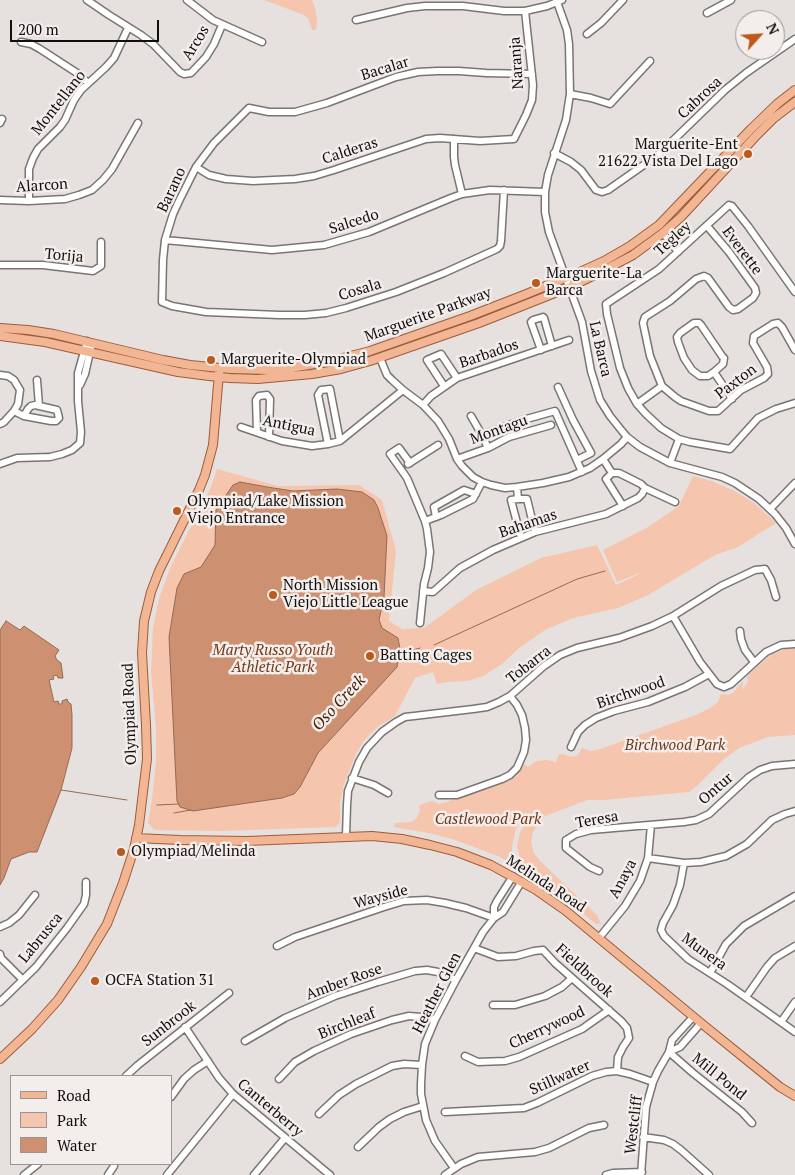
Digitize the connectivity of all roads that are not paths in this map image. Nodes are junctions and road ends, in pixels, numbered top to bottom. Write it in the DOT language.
graph roads {
  1 [pos="88,0"];
  2 [pos="187,0"];
  3 [pos="624,0"];
  4 [pos="731,0"];
  5 [pos="560,1"];
  6 [pos="525,11"];
  7 [pos="707,13"];
  8 [pos="356,20"];
  9 [pos="222,25"];
  10 [pos="128,28"];
  11 [pos="588,34"];
  12 [pos="795,39"];
  13 [pos="21,42"];
  14 [pos="262,42"];
  15 [pos="650,61"];
  16 [pos="532,74"];
  17 [pos="88,83"];
  18 [pos="795,90"];
  19 [pos="570,94"];
  20 [pos="795,102"];
  21 [pos="249,108"];
  22 [pos="138,123"];
  23 [pos="454,139"];
  24 [pos="514,139"];
  25 [pos="554,153"];
  26 [pos="196,167"];
  27 [pos="504,190"];
  28 [pos="545,192"];
  29 [pos="462,194"];
  30 [pos="0,200"];
  31 [pos="29,201"];
  32 [pos="707,226"];
  33 [pos="663,233"];
  34 [pos="166,240"];
  35 [pos="101,242"];
  36 [pos="678,252"];
  37 [pos="0,265"];
  38 [pos="566,277"];
  39 [pos="570,287"];
  40 [pos="795,292"];
  41 [pos="162,302"];
  42 [pos="0,328"];
  43 [pos="0,336"];
  44 [pos="569,340"];
  45 [pos="90,342"];
  46 [pos="552,346"];
  47 [pos="541,350"];
  48 [pos="795,350"];
  49 [pos="87,351"];
  50 [pos="380,358"];
  51 [pos="220,368"];
  52 [pos="714,372"];
  53 [pos="0,375"];
  54 [pos="219,377"];
  55 [pos="457,378"];
  56 [pos="37,380"];
  57 [pos="444,386"];
  58 [pos="662,386"];
  59 [pos="558,387"];
  60 [pos="403,390"];
  61 [pos="732,398"];
  62 [pos="795,403"];
  63 [pos="637,404"];
  64 [pos="423,405"];
  65 [pos="39,406"];
  66 [pos="14,411"];
  67 [pos="24,416"];
  68 [pos="471,416"];
  69 [pos="573,420"];
  70 [pos="519,421"];
  71 [pos="0,424"];
  72 [pos="551,425"];
  73 [pos="562,426"];
  74 [pos="241,427"];
  75 [pos="257,432"];
  76 [pos="522,433"];
  77 [pos="482,435"];
  78 [pos="270,437"];
  79 [pos="627,437"];
  80 [pos="679,439"];
  81 [pos="340,441"];
  82 [pos="328,444"];
  83 [pos="438,445"];
  84 [pos="488,448"];
  85 [pos="457,458"];
  86 [pos="603,459"];
  87 [pos="577,460"];
  88 [pos="410,463"];
  89 [pos="670,463"];
  90 [pos="0,464"];
  91 [pos="401,469"];
  92 [pos="582,472"];
  93 [pos="612,473"];
  94 [pos="482,482"];
  95 [pos="795,483"];
  96 [pos="517,487"];
  97 [pos="645,488"];
  98 [pos="476,494"];
  99 [pos="518,499"];
  100 [pos="675,502"];
  101 [pos="623,506"];
  102 [pos="770,509"];
  103 [pos="436,517"];
  104 [pos="425,521"];
  105 [pos="535,532"];
  106 [pos="520,538"];
  107 [pos="795,544"];
  108 [pos="423,592"];
  109 [pos="776,597"];
  110 [pos="673,616"];
  111 [pos="420,623"];
  112 [pos="740,631"];
  113 [pos="795,644"];
  114 [pos="754,662"];
  115 [pos="709,674"];
  116 [pos="510,696"];
  117 [pos="571,747"];
  118 [pos="795,764"];
  119 [pos="352,778"];
  120 [pos="388,793"];
  121 [pos="439,795"];
  122 [pos="795,811"];
  123 [pos="651,825"];
  124 [pos="346,836"];
  125 [pos="136,838"];
  126 [pos="648,858"];
  127 [pos="684,863"];
  128 [pos="599,871"];
  129 [pos="513,876"];
  130 [pos="522,881"];
  131 [pos="86,882"];
  132 [pos="35,895"];
  133 [pos="795,896"];
  134 [pos="496,906"];
  135 [pos="505,909"];
  136 [pos="494,918"];
  137 [pos="0,927"];
  138 [pos="599,938"];
  139 [pos="277,946"];
  140 [pos="795,946"];
  141 [pos="474,948"];
  142 [pos="0,957"];
  143 [pos="710,973"];
  144 [pos="572,978"];
  145 [pos="23,980"];
  146 [pos="456,980"];
  147 [pos="229,993"];
  148 [pos="746,997"];
  149 [pos="0,1002"];
  150 [pos="795,1002"];
  151 [pos="493,1005"];
  152 [pos="609,1010"];
  153 [pos="693,1017"];
  154 [pos="434,1020"];
  155 [pos="781,1022"];
  156 [pos="701,1023"];
  157 [pos="185,1027"];
  158 [pos="795,1032"];
  159 [pos="676,1036"];
  160 [pos="245,1041"];
  161 [pos="684,1043"];
  162 [pos="669,1052"];
  163 [pos="465,1056"];
  164 [pos="0,1059"];
  165 [pos="208,1061"];
  166 [pos="422,1065"];
  167 [pos="617,1071"];
  168 [pos="127,1075"];
  169 [pos="279,1079"];
  170 [pos="653,1082"];
  171 [pos="232,1094"];
  172 [pos="172,1096"];
  173 [pos="795,1096"];
  174 [pos="423,1106"];
  175 [pos="445,1112"];
  176 [pos="319,1114"];
  177 [pos="752,1123"];
  178 [pos="604,1125"];
  179 [pos="644,1137"];
  180 [pos="285,1138"];
  181 [pos="358,1147"];
  182 [pos="37,1165"];
  183 [pos="114,1166"];
  184 [pos="454,1168"];
  185 [pos="321,1172"];
  186 [pos="641,1173"];
  187 [pos="24,1175"];
  188 [pos="108,1175"];
  189 [pos="167,1175"];
  190 [pos="254,1175"];
  191 [pos="330,1175"];
  192 [pos="445,1175"];
  193 [pos="606,1175"];
  194 [pos="709,1175"];
  1 -- 10 [label="street"];
  2 -- 9 [label="street"];
  3 -- 11 [label="street"];
  4 -- 7 [label="street"];
  5 -- 6 [label="street"];
  5 -- 19 [label="street, La Barca"];
  6 -- 8 [label="street"];
  6 -- 16 [label="street, Naranja"];
  9 -- 10 [label="street, Arcos"];
  9 -- 14 [label="street"];
  10 -- 17 [label="street, Montellano"];
  12 -- 25 [label="street, Cabrosa"];
  13 -- 17 [label="street"];
  15 -- 19 [label="street"];
  16 -- 21 [label="street, Bacalar"];
  16 -- 24 [label="street, Naranja"];
  17 -- 31 [label="street, Montellano"];
  18 -- 38 [label="main road, Marguerite Parkway"];
  19 -- 25 [label="street, La Barca"];
  20 -- 33 [label="main road, Marguerite Parkway"];
  21 -- 26 [label="street, Barano"];
  22 -- 31 [label="street, Alarcon"];
  23 -- 24 [label="street, Calderas"];
  23 -- 26 [label="street, Calderas"];
  23 -- 29 [label="street"];
  25 -- 28 [label="street, La Barca"];
  26 -- 34 [label="street, Barano"];
  27 -- 28 [label="street, Salcedo"];
  27 -- 29 [label="street, Salcedo"];
  27 -- 41 [label="street, Cosala"];
  28 -- 38 [label="street, La Barca"];
  29 -- 34 [label="street, Salcedo"];
  30 -- 31 [label="street, Alarcon"];
  32 -- 36 [label="street, Tegley"];
  32 -- 40 [label="street, Tegley"];
  32 -- 58 [label="street, Everette"];
  33 -- 36 [label="street"];
  33 -- 39 [label="main road, Marguerite Parkway"];
  34 -- 41 [label="street, Barano"];
  35 -- 37 [label="street, Torija"];
  36 -- 63 [label="street, Tegley"];
  38 -- 39 [label="street, La Barca"];
  38 -- 51 [label="main road, Marguerite Parkway"];
  39 -- 50 [label="main road, Marguerite Parkway"];
  39 -- 79 [label="street, La Barca"];
  42 -- 45 [label="main road, Marguerite Parkway"];
  43 -- 49 [label="main road, Marguerite Parkway"];
  44 -- 46 [label="street, Barbados"];
  45 -- 49 [label="street"];
  45 -- 51 [label="main road, Marguerite Parkway"];
  46 -- 47 [label="street, Barbados"];
  46 -- 47 [label="street"];
  47 -- 55 [label="street, Barbados"];
  48 -- 61 [label="street, Paxton"];
  49 -- 54 [label="main road, Marguerite Parkway"];
  49 -- 90 [label="street"];
  50 -- 54 [label="main road, Marguerite Parkway"];
  50 -- 60 [label="street"];
  51 -- 54 [label="main road, Olympiad Road"];
  52 -- 52 [label="street"];
  52 -- 61 [label="street"];
  53 -- 66 [label="street"];
  54 -- 125 [label="main road, Olympiad Road"];
  55 -- 57 [label="street, Barbados"];
  55 -- 57 [label="street"];
  56 -- 65 [label="street"];
  57 -- 64 [label="street, Barbados"];
  58 -- 61 [label="street, Paxton"];
  58 -- 63 [label="street"];
  59 -- 69 [label="street"];
  60 -- 64 [label="street"];
  60 -- 81 [label="street, Antigua"];
  62 -- 80 [label="street"];
  63 -- 80 [label="street"];
  64 -- 85 [label="street"];
  65 -- 67 [label="street"];
  65 -- 67 [label="street"];
  66 -- 67 [label="street"];
  66 -- 71 [label="street"];
  68 -- 77 [label="street"];
  69 -- 73 [label="street"];
  69 -- 87 [label="street"];
  70 -- 73 [label="street"];
  70 -- 76 [label="street"];
  70 -- 77 [label="street"];
  72 -- 76 [label="street, Montagu"];
  73 -- 87 [label="street"];
  74 -- 75 [label="street, Antigua"];
  75 -- 78 [label="street, Antigua"];
  75 -- 78 [label="street"];
  76 -- 84 [label="street, Montagu"];
  77 -- 84 [label="street"];
  78 -- 82 [label="street, Antigua"];
  79 -- 86 [label="street"];
  79 -- 89 [label="street, La Barca"];
  80 -- 89 [label="street"];
  81 -- 82 [label="street, Antigua"];
  81 -- 82 [label="street"];
  83 -- 88 [label="street"];
  84 -- 85 [label="street, Montagu"];
  85 -- 94 [label="street"];
  86 -- 92 [label="street"];
  86 -- 93 [label="street"];
  87 -- 92 [label="street"];
  88 -- 91 [label="street"];
  88 -- 91 [label="street"];
  89 -- 102 [label="street, La Barca"];
  91 -- 104 [label="street"];
  92 -- 96 [label="street"];
  93 -- 97 [label="street"];
  93 -- 101 [label="street"];
  94 -- 96 [label="street"];
  94 -- 98 [label="street"];
  95 -- 102 [label="street"];
  96 -- 99 [label="street"];
  97 -- 100 [label="street"];
  97 -- 101 [label="street, Bahamas"];
  98 -- 103 [label="street"];
  98 -- 103 [label="street"];
  99 -- 105 [label="street"];
  99 -- 106 [label="street"];
  101 -- 105 [label="street, Bahamas"];
  102 -- 107 [label="street, La Barca"];
  103 -- 104 [label="street"];
  104 -- 108 [label="street"];
  105 -- 106 [label="street, Bahamas"];
  106 -- 108 [label="street, Bahamas"];
  108 -- 111 [label="street"];
  109 -- 110 [label="street, Tobarra"];
  110 -- 115 [label="street"];
  110 -- 116 [label="street, Tobarra"];
  112 -- 114 [label="street"];
  113 -- 114 [label="street"];
  114 -- 115 [label="street"];
  115 -- 117 [label="street, Birchwood"];
  116 -- 119 [label="street, Tobarra"];
  116 -- 121 [label="street"];
  118 -- 123 [label="street, Ontur"];
  119 -- 120 [label="street"];
  119 -- 124 [label="street, Tobarra"];
  122 -- 127 [label="street"];
  123 -- 126 [label="street, Anaya"];
  123 -- 128 [label="street, Teresa"];
  124 -- 125 [label="main road, Melinda Road"];
  124 -- 129 [label="main road, Melinda Road"];
  125 -- 164 [label="main road, Olympiad Road"];
  126 -- 127 [label="street"];
  126 -- 138 [label="street, Anaya"];
  127 -- 143 [label="street, Munera"];
  129 -- 130 [label="main road, Melinda Road"];
  129 -- 134 [label="street"];
  130 -- 135 [label="street, Heather Glen"];
  130 -- 138 [label="main road, Melinda Road"];
  131 -- 145 [label="street, Labrusca"];
  132 -- 137 [label="street"];
  133 -- 143 [label="street"];
  134 -- 135 [label="street"];
  134 -- 136 [label="street"];
  135 -- 136 [label="street, Heather Glen"];
  136 -- 139 [label="street, Wayside"];
  136 -- 141 [label="street, Heather Glen"];
  138 -- 153 [label="main road, Melinda Road"];
  140 -- 148 [label="street"];
  141 -- 144 [label="street, Fieldbrook"];
  141 -- 146 [label="street, Heather Glen"];
  142 -- 145 [label="street"];
  143 -- 148 [label="street, Munera"];
  144 -- 151 [label="street"];
  144 -- 152 [label="street, Fieldbrook"];
  145 -- 149 [label="street, Labrusca"];
  146 -- 154 [label="street, Heather Glen"];
  146 -- 160 [label="street, Amber Rose"];
  147 -- 157 [label="street, Sunbrook"];
  148 -- 155 [label="street, Munera"];
  150 -- 155 [label="street"];
  152 -- 163 [label="street, Cherrywood"];
  152 -- 167 [label="street, Fieldbrook"];
  153 -- 156 [label="main road, Melinda Road"];
  153 -- 159 [label="street, Westcliff"];
  154 -- 166 [label="street, Heather Glen"];
  154 -- 169 [label="street, Birchleaf"];
  155 -- 158 [label="street, Munera"];
  156 -- 161 [label="street"];
  156 -- 173 [label="main road, Melinda Road"];
  157 -- 165 [label="street, Canterberry"];
  157 -- 168 [label="street, Sunbrook"];
  159 -- 161 [label="street"];
  159 -- 162 [label="street, Westcliff"];
  161 -- 162 [label="street"];
  162 -- 170 [label="street, Westcliff"];
  162 -- 177 [label="street, Mill Pond"];
  165 -- 171 [label="street, Canterberry"];
  165 -- 172 [label="street"];
  166 -- 174 [label="street, Heather Glen"];
  166 -- 176 [label="street"];
  167 -- 170 [label="street, Stillwater"];
  167 -- 175 [label="street, Stillwater"];
  170 -- 179 [label="street, Westcliff"];
  171 -- 180 [label="street, Canterberry"];
  171 -- 189 [label="street"];
  174 -- 181 [label="street"];
  174 -- 184 [label="street, Heather Glen"];
  178 -- 184 [label="street"];
  179 -- 186 [label="street, Westcliff"];
  179 -- 194 [label="street"];
  180 -- 185 [label="street, Canterberry"];
  180 -- 190 [label="street"];
  182 -- 187 [label="street"];
  183 -- 188 [label="street"];
  184 -- 192 [label="street"];
  185 -- 191 [label="street, Canterberry"];
  186 -- 193 [label="street"];
}
